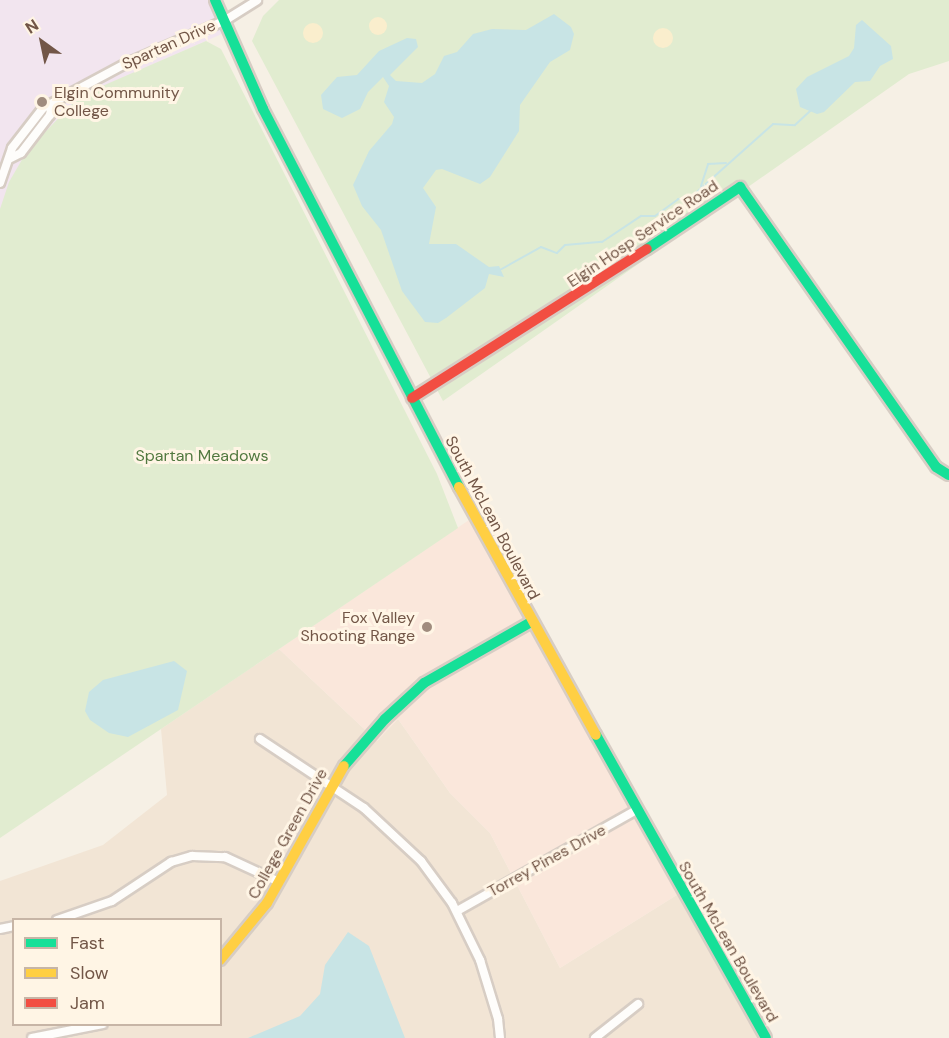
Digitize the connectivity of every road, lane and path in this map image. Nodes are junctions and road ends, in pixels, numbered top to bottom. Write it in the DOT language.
graph roads {
  1 [pos="215,0"];
  2 [pos="256,0"];
  3 [pos="224,21"];
  4 [pos="3,170"];
  5 [pos="0,183"];
  6 [pos="412,398"];
  7 [pos="949,475"];
  8 [pos="531,622"];
  9 [pos="260,739"];
  10 [pos="331,784"];
  11 [pos="636,810"];
  12 [pos="279,882"];
  13 [pos="457,911"];
  14 [pos="63,918"];
  15 [pos="222,958"];
  16 [pos="638,1004"];
  17 [pos="93,1026"];
  18 [pos="32,1038"];
  19 [pos="500,1038"];
  20 [pos="596,1038"];
  21 [pos="766,1038"];
  1 -- 3 [label="street, South McLean Boulevard"];
  2 -- 3 [label="street, Spartan Drive"];
  3 -- 4 [label="street, Spartan Drive"];
  3 -- 6 [label="street, South McLean Boulevard"];
  4 -- 5 [label="street, Spartan Drive"];
  6 -- 7 [label="street, Elgin Hosp Service Road"];
  6 -- 8 [label="street, South McLean Boulevard"];
  8 -- 10 [label="street, College Green Drive"];
  8 -- 11 [label="street, South McLean Boulevard"];
  9 -- 10 [label="street"];
  10 -- 12 [label="street, College Green Drive"];
  10 -- 13 [label="street"];
  11 -- 13 [label="street, Torrey Pines Drive"];
  11 -- 21 [label="street, South McLean Boulevard"];
  12 -- 14 [label="street"];
  12 -- 15 [label="street, College Green Drive"];
  13 -- 19 [label="street"];
  16 -- 20 [label="street"];
  17 -- 18 [label="street"];
}
